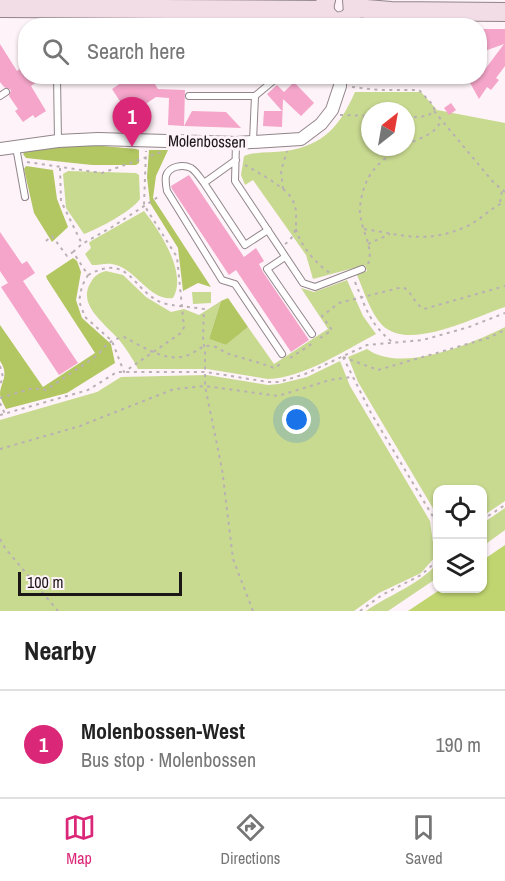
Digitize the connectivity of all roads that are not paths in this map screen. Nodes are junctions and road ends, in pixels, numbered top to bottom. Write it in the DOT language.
graph roads {
  1 [pos="84,4"];
  2 [pos="353,4"];
  3 [pos="325,5"];
  4 [pos="0,8"];
  5 [pos="505,12"];
  6 [pos="347,18"];
  7 [pos="57,84"];
  8 [pos="269,84"];
  9 [pos="339,84"];
  10 [pos="189,96"];
  11 [pos="255,96"];
  12 [pos="58,141"];
  13 [pos="253,142"];
  14 [pos="236,143"];
  15 [pos="15,146"];
  16 [pos="0,149"];
  17 [pos="236,160"];
  18 [pos="204,183"];
  19 [pos="25,197"];
  20 [pos="268,230"];
  21 [pos="285,257"];
  22 [pos="362,269"];
  23 [pos="312,334"];
  24 [pos="282,354"];
  1 -- 3 [label="street"];
  1 -- 4 [label="street"];
  2 -- 5 [label="street"];
  2 -- 6 [label="street"];
  7 -- 12 [label="lane"];
  8 -- 11 [label="lane"];
  9 -- 13 [label="street, Molenbossen"];
  10 -- 11 [label="lane"];
  11 -- 13 [label="lane"];
  12 -- 14 [label="street, Molenbossen"];
  12 -- 15 [label="street, Molenbossen"];
  13 -- 14 [label="street, Molenbossen"];
  14 -- 17 [label="lane"];
  15 -- 16 [label="street, Molenbossen"];
  15 -- 19 [label="lane"];
  17 -- 18 [label="lane"];
  17 -- 20 [label="lane"];
  18 -- 20 [label="lane"];
  18 -- 24 [label="lane"];
  20 -- 21 [label="lane"];
  21 -- 22 [label="lane"];
  21 -- 23 [label="lane"];
}
